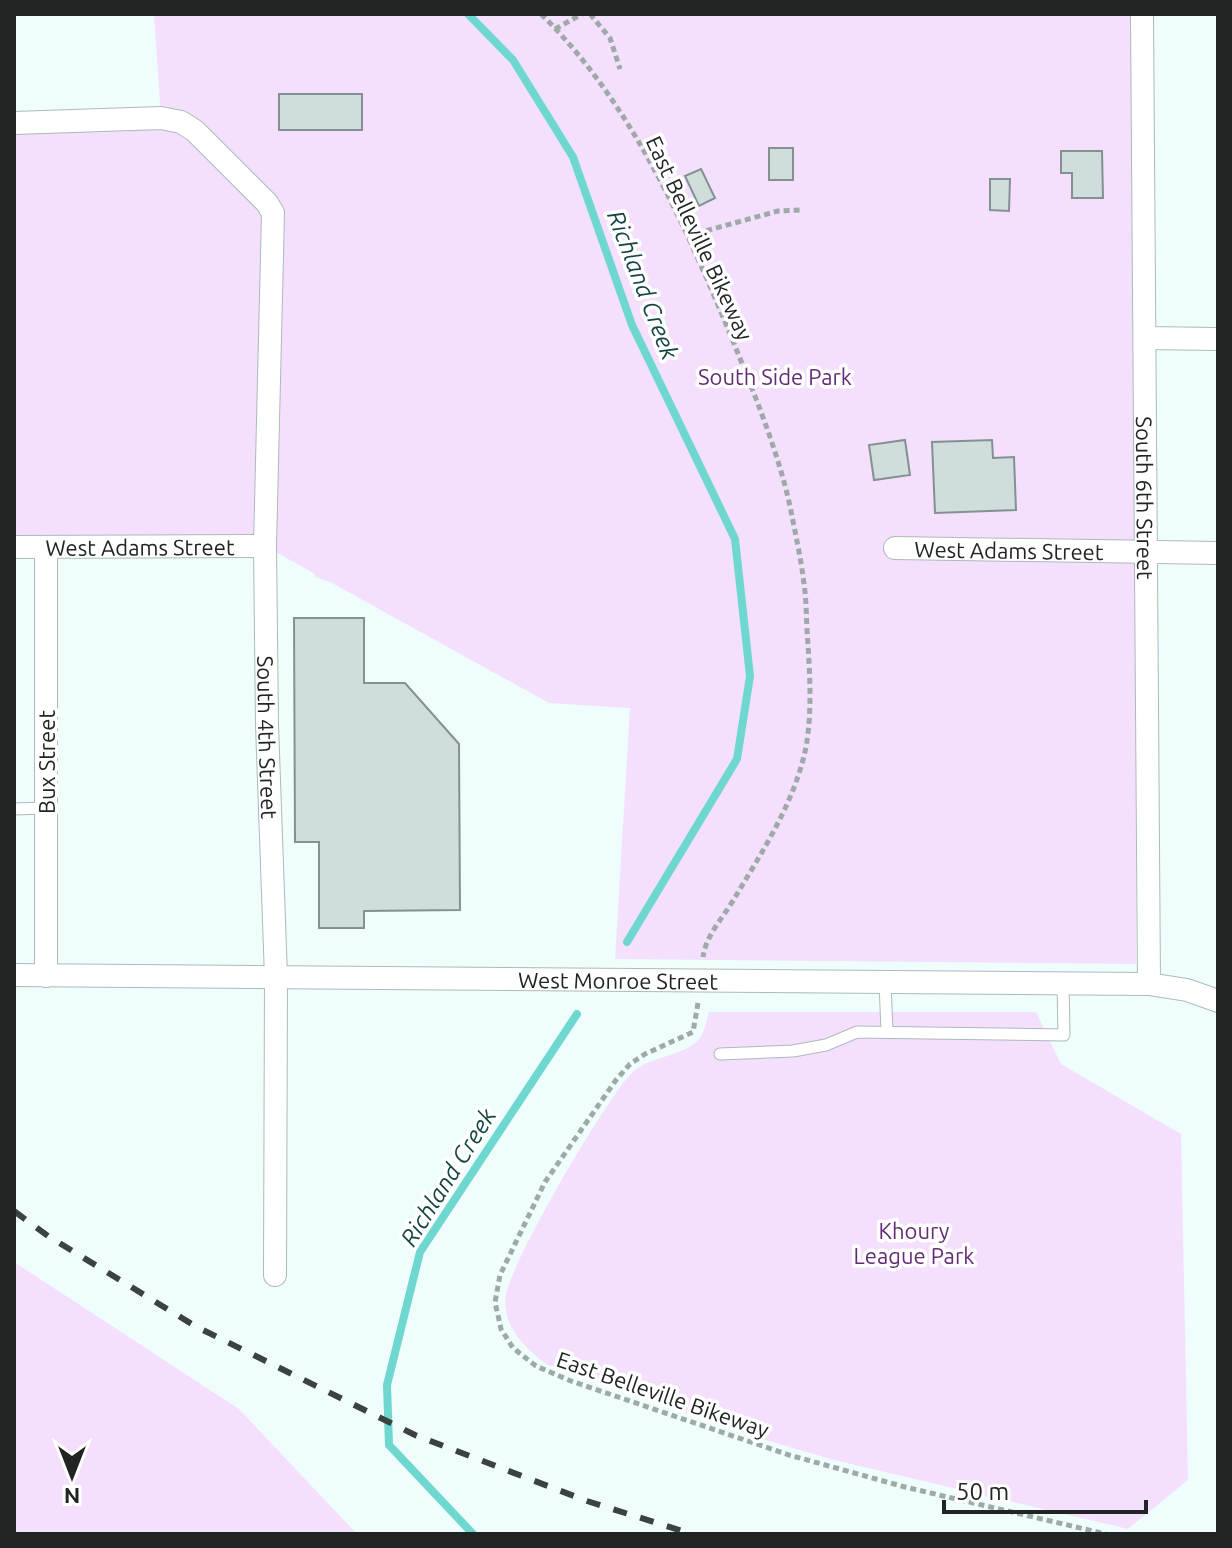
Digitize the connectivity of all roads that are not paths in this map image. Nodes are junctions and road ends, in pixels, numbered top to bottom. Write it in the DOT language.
graph roads {
  1 [pos="1142,14"];
  2 [pos="14,123"];
  3 [pos="1145,338"];
  4 [pos="1218,339"];
  5 [pos="265,546"];
  6 [pos="14,547"];
  7 [pos="46,548"];
  8 [pos="895,548"];
  9 [pos="1145,553"];
  10 [pos="1218,553"];
  11 [pos="46,808"];
  12 [pos="14,809"];
  13 [pos="14,975"];
  14 [pos="46,976"];
  15 [pos="276,977"];
  16 [pos="885,983"];
  17 [pos="1063,983"];
  18 [pos="1149,984"];
  19 [pos="1218,1001"];
  20 [pos="887,1031"];
  21 [pos="720,1054"];
  22 [pos="275,1275"];
  1 -- 3 [label="street, South 6th Street"];
  2 -- 5 [label="street, South 4th Street"];
  3 -- 4 [label="street"];
  3 -- 9 [label="street, South 6th Street"];
  5 -- 7 [label="street, West Adams Street"];
  5 -- 15 [label="street, South 4th Street"];
  6 -- 7 [label="street, West Adams Street"];
  7 -- 11 [label="street, Bux Street"];
  8 -- 9 [label="street, West Adams Street"];
  9 -- 10 [label="street, West Adams Street"];
  9 -- 18 [label="street, South 6th Street"];
  11 -- 12 [label="lane"];
  11 -- 14 [label="street, Bux Street"];
  13 -- 14 [label="street, West Monroe Street"];
  14 -- 15 [label="street, West Monroe Street"];
  15 -- 16 [label="street, West Monroe Street"];
  15 -- 22 [label="street, South 4th Street"];
  16 -- 17 [label="street, West Monroe Street"];
  16 -- 20 [label="lane"];
  17 -- 18 [label="street, West Monroe Street"];
  17 -- 20 [label="lane"];
  18 -- 19 [label="street, West Monroe Street"];
  20 -- 21 [label="lane"];
}
